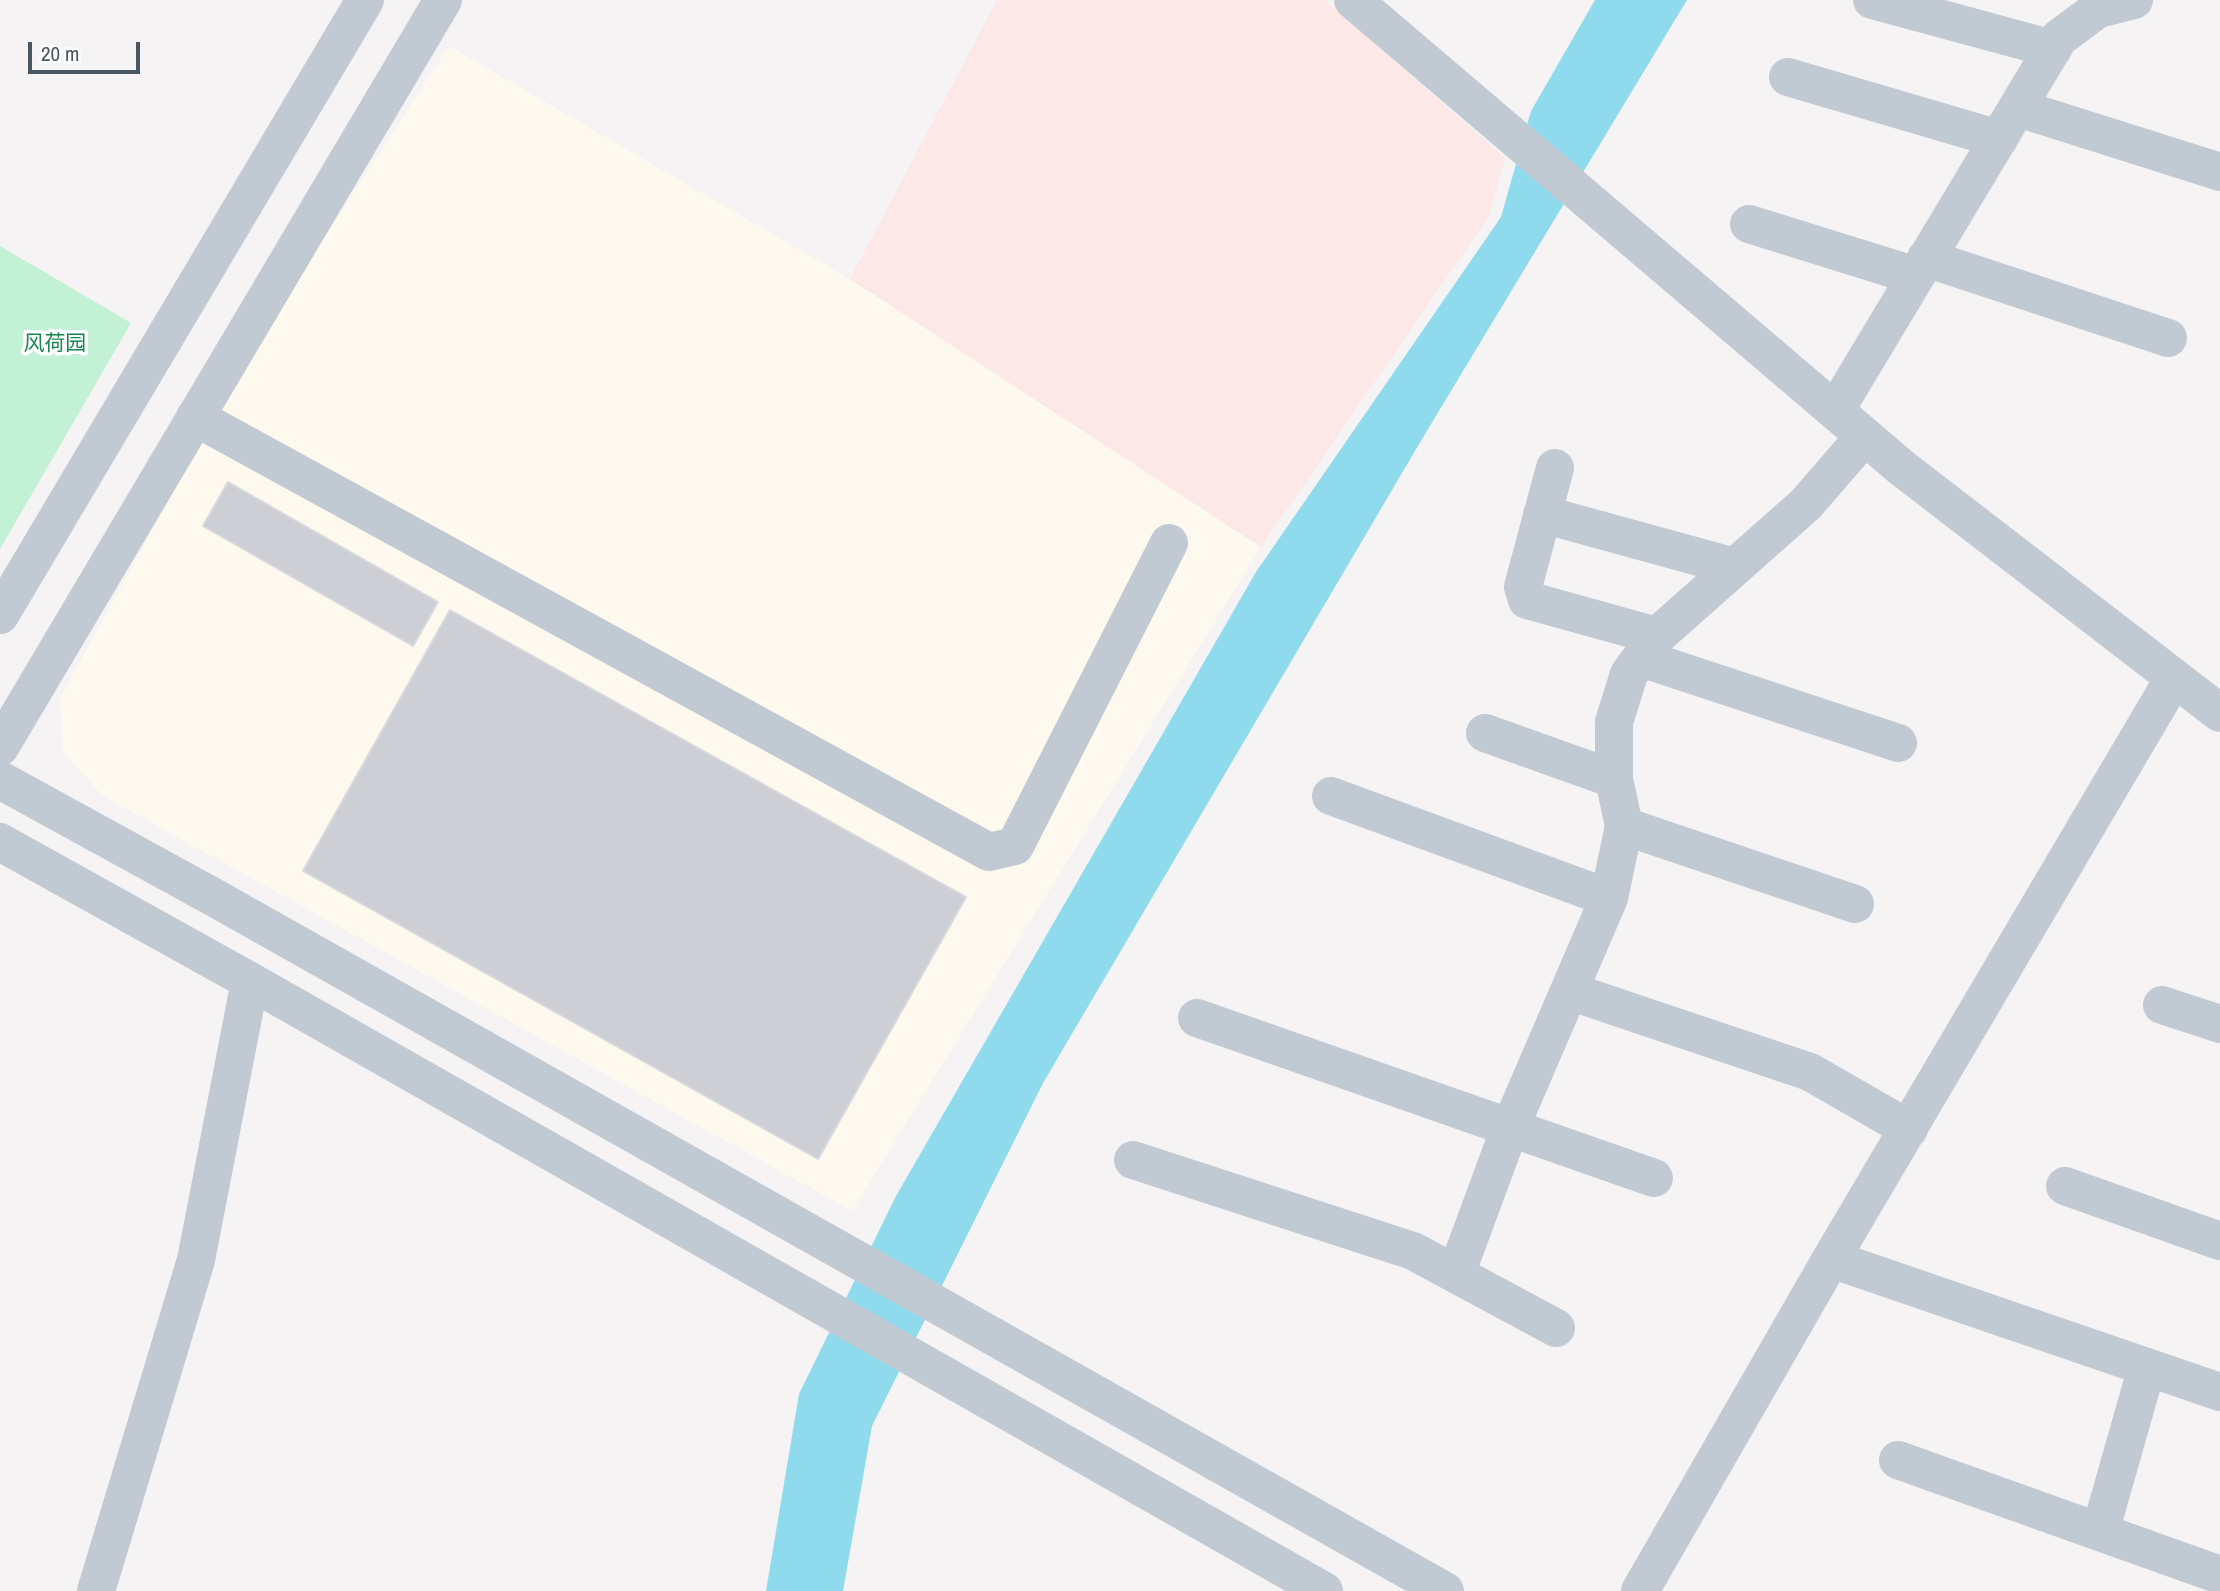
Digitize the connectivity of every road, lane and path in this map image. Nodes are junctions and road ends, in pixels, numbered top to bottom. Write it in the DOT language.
graph roads {
  1 [pos="365,0"];
  2 [pos="443,0"];
  3 [pos="1353,0"];
  4 [pos="1872,0"];
  5 [pos="2110,3"];
  6 [pos="2053,50"];
  7 [pos="1788,77"];
  8 [pos="2008,123"];
  9 [pos="2220,172"];
  10 [pos="1749,224"];
  11 [pos="1921,267"];
  12 [pos="2168,338"];
  13 [pos="1835,411"];
  14 [pos="195,417"];
  15 [pos="1864,437"];
  16 [pos="1555,468"];
  17 [pos="1542,514"];
  18 [pos="1169,543"];
  19 [pos="1735,567"];
  20 [pos="0,615"];
  21 [pos="1649,647"];
  22 [pos="2174,678"];
  23 [pos="2220,713"];
  24 [pos="1485,733"];
  25 [pos="1898,743"];
  26 [pos="0,747"];
  27 [pos="1614,779"];
  28 [pos="0,780"];
  29 [pos="1331,796"];
  30 [pos="1624,826"];
  31 [pos="0,842"];
  32 [pos="1609,898"];
  33 [pos="1855,904"];
  34 [pos="250,981"];
  35 [pos="1569,991"];
  36 [pos="2162,1005"];
  37 [pos="1197,1018"];
  38 [pos="2220,1024"];
  39 [pos="1510,1128"];
  40 [pos="1909,1129"];
  41 [pos="1133,1160"];
  42 [pos="1654,1178"];
  43 [pos="2065,1186"];
  44 [pos="2220,1241"];
  45 [pos="1832,1259"];
  46 [pos="1456,1274"];
  47 [pos="1556,1328"];
  48 [pos="2147,1367"];
  49 [pos="2220,1392"];
  50 [pos="1898,1460"];
  51 [pos="2100,1532"];
  52 [pos="2220,1575"];
  53 [pos="96,1591"];
  54 [pos="1324,1591"];
  55 [pos="1445,1591"];
  56 [pos="1640,1591"];
  1 -- 20 [label="street"];
  2 -- 14 [label="street"];
  3 -- 13 [label="street"];
  4 -- 6 [label="street"];
  5 -- 6 [label="street"];
  6 -- 8 [label="street"];
  7 -- 8 [label="street"];
  8 -- 9 [label="street"];
  8 -- 11 [label="street"];
  10 -- 11 [label="street"];
  11 -- 12 [label="street"];
  11 -- 13 [label="street"];
  13 -- 15 [label="street"];
  14 -- 18 [label="street"];
  14 -- 26 [label="street"];
  15 -- 19 [label="street"];
  15 -- 22 [label="street"];
  16 -- 17 [label="street"];
  17 -- 19 [label="street"];
  17 -- 21 [label="street"];
  19 -- 21 [label="street"];
  21 -- 25 [label="street"];
  21 -- 27 [label="street"];
  22 -- 23 [label="street"];
  22 -- 40 [label="street"];
  24 -- 27 [label="street"];
  27 -- 30 [label="street"];
  28 -- 55 [label="street"];
  29 -- 32 [label="street"];
  30 -- 32 [label="street"];
  30 -- 33 [label="street"];
  31 -- 34 [label="street"];
  32 -- 35 [label="street"];
  34 -- 53 [label="street"];
  34 -- 54 [label="street"];
  35 -- 39 [label="street"];
  35 -- 40 [label="street"];
  36 -- 38 [label="street"];
  37 -- 39 [label="street"];
  39 -- 42 [label="street"];
  39 -- 46 [label="street"];
  40 -- 45 [label="street"];
  41 -- 46 [label="street"];
  43 -- 44 [label="street"];
  45 -- 48 [label="street"];
  45 -- 56 [label="street"];
  46 -- 47 [label="street"];
  48 -- 49 [label="street"];
  48 -- 51 [label="street"];
  50 -- 51 [label="street"];
  51 -- 52 [label="street"];
}
